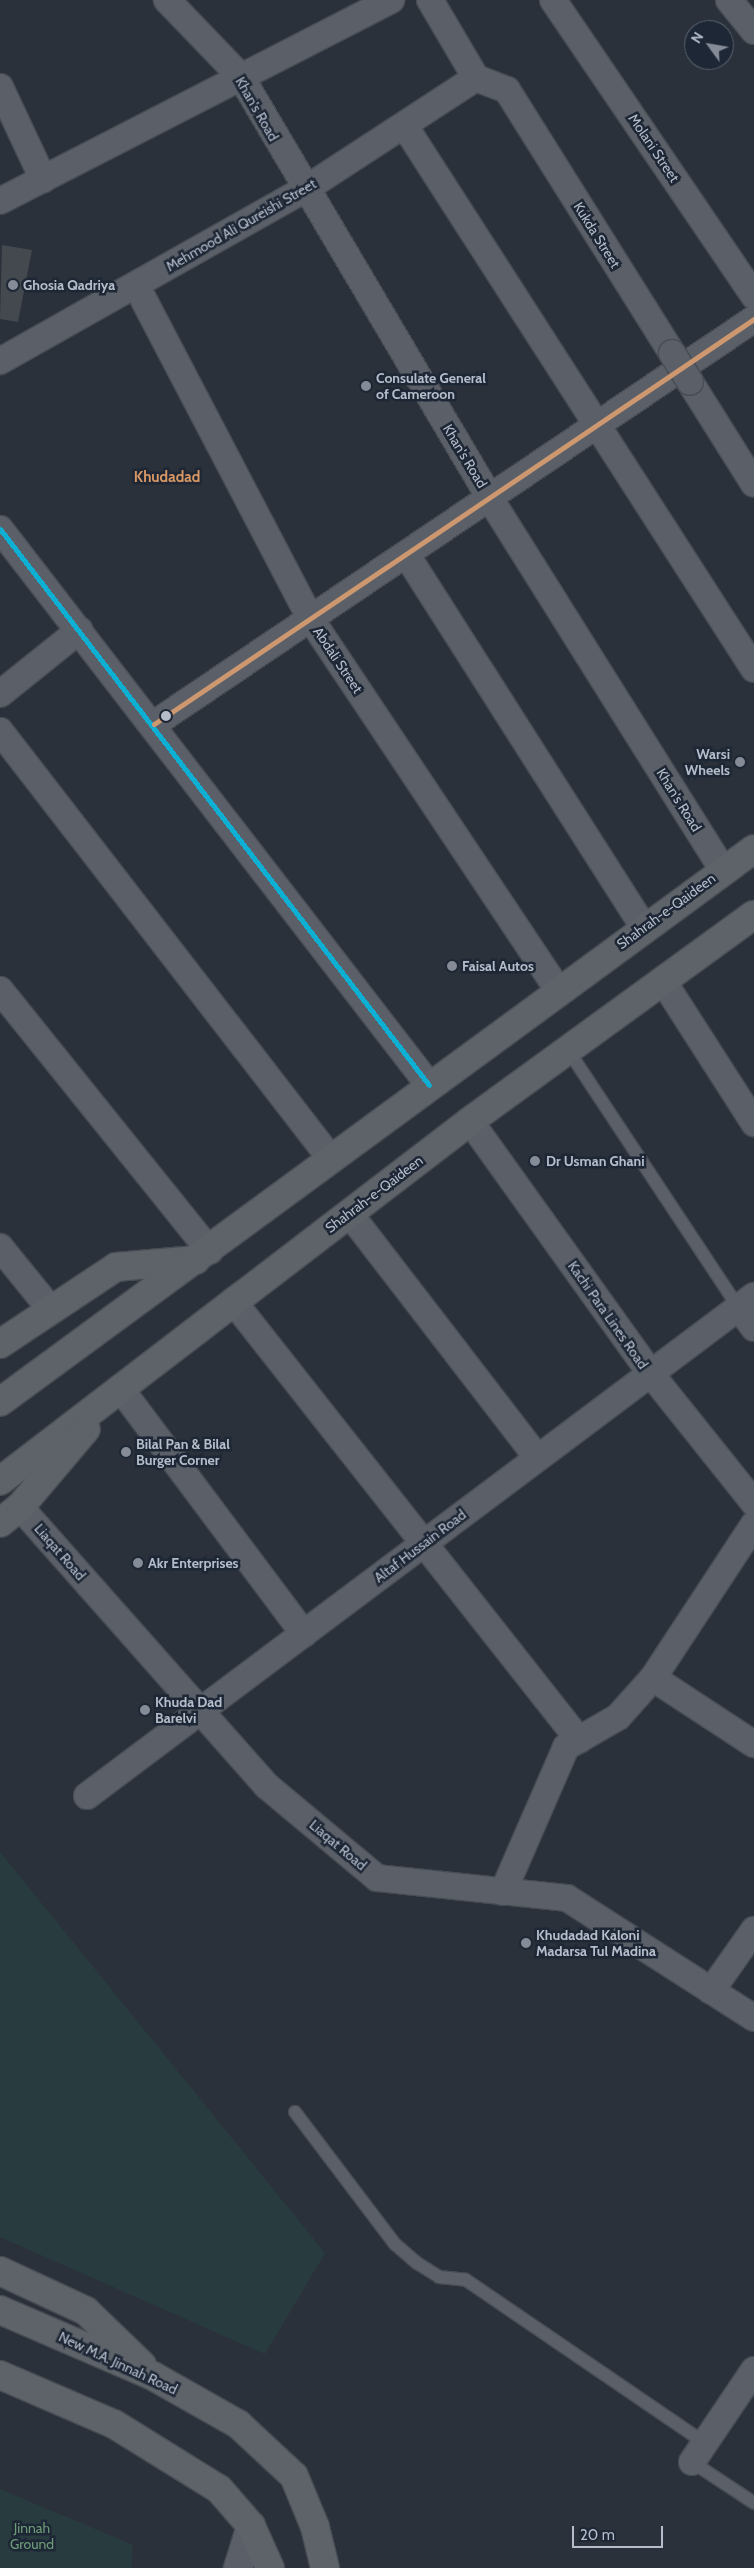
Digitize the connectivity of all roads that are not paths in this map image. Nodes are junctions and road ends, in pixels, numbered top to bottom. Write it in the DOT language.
graph roads {
  1 [pos="167,0"];
  2 [pos="391,0"];
  3 [pos="430,0"];
  4 [pos="553,0"];
  5 [pos="729,0"];
  6 [pos="754,31"];
  7 [pos="241,77"];
  8 [pos="476,78"];
  9 [pos="0,87"];
  10 [pos="406,128"];
  11 [pos="43,179"];
  12 [pos="304,190"];
  13 [pos="0,201"];
  14 [pos="136,285"];
  15 [pos="754,296"];
  16 [pos="754,319"];
  17 [pos="0,362"];
  18 [pos="597,424"];
  19 [pos="754,484"];
  20 [pos="489,497"];
  21 [pos="0,528"];
  22 [pos="406,554"];
  23 [pos="310,618"];
  24 [pos="80,630"];
  25 [pos="754,669"];
  26 [pos="0,694"];
  27 [pos="154,724"];
  28 [pos="0,731"];
  29 [pos="754,849"];
  30 [pos="722,870"];
  31 [pos="754,915"];
  32 [pos="644,927"];
  33 [pos="663,981"];
  34 [pos="0,990"];
  35 [pos="558,990"];
  36 [pos="568,1050"];
  37 [pos="430,1084"];
  38 [pos="470,1121"];
  39 [pos="754,1123"];
  40 [pos="331,1159"];
  41 [pos="349,1213"];
  42 [pos="0,1247"];
  43 [pos="204,1256"];
  44 [pos="233,1301"];
  45 [pos="51,1310"];
  46 [pos="749,1311"];
  47 [pos="0,1344"];
  48 [pos="650,1374"];
  49 [pos="120,1388"];
  50 [pos="0,1402"];
  51 [pos="538,1458"];
  52 [pos="0,1481"];
  53 [pos="754,1503"];
  54 [pos="10,1515"];
  55 [pos="754,1524"];
  56 [pos="424,1543"];
  57 [pos="304,1634"];
  58 [pos="653,1678"];
  59 [pos="200,1711"];
  60 [pos="579,1740"];
  61 [pos="754,1744"];
  62 [pos="87,1796"];
  63 [pos="503,1892"];
  64 [pos="754,1930"];
  65 [pos="711,1991"];
  66 [pos="754,2018"];
  67 [pos="295,2112"];
  68 [pos="0,2271"];
  69 [pos="0,2310"];
  70 [pos="754,2370"];
  71 [pos="0,2375"];
  72 [pos="153,2376"];
  73 [pos="0,2393"];
  74 [pos="114,2424"];
  75 [pos="699,2453"];
  76 [pos="754,2503"];
  77 [pos="251,2526"];
  78 [pos="238,2568"];
  79 [pos="270,2568"];
  80 [pos="325,2568"];
  1 -- 7 [label="street, Khan's Road"];
  2 -- 7 [label="street"];
  3 -- 8 [label="street"];
  4 -- 15 [label="street, Molani Street"];
  5 -- 6 [label="street"];
  7 -- 11 [label="street"];
  7 -- 12 [label="street, Khan's Road"];
  8 -- 10 [label="street, Mehmood Ali Qureishi Street"];
  8 -- 19 [label="street, Kukda Street, bridge"];
  9 -- 11 [label="street"];
  10 -- 12 [label="street, Mehmood Ali Qureishi Street"];
  10 -- 18 [label="street"];
  11 -- 13 [label="street"];
  12 -- 14 [label="street, Mehmood Ali Qureishi Street"];
  12 -- 20 [label="street, Khan's Road"];
  14 -- 17 [label="street, Mehmood Ali Qureishi Street"];
  14 -- 23 [label="street, Abdali Street"];
  16 -- 18 [label="street"];
  18 -- 20 [label="street"];
  18 -- 25 [label="street"];
  20 -- 22 [label="street"];
  20 -- 30 [label="street, Khan's Road"];
  21 -- 24 [label="street"];
  22 -- 23 [label="street"];
  22 -- 32 [label="street"];
  23 -- 27 [label="street"];
  23 -- 35 [label="street, Abdali Street"];
  24 -- 26 [label="street"];
  24 -- 27 [label="street"];
  27 -- 37 [label="street"];
  28 -- 40 [label="street"];
  29 -- 30 [label="main road, Shahrah-e-Qaideen"];
  30 -- 32 [label="main road, Shahrah-e-Qaideen"];
  31 -- 33 [label="main road, Shahrah-e-Qaideen"];
  32 -- 35 [label="main road, Shahrah-e-Qaideen"];
  33 -- 36 [label="main road, Shahrah-e-Qaideen"];
  33 -- 39 [label="street"];
  34 -- 43 [label="street"];
  35 -- 37 [label="main road, Shahrah-e-Qaideen"];
  36 -- 38 [label="main road, Shahrah-e-Qaideen"];
  36 -- 46 [label="lane"];
  37 -- 40 [label="main road, Shahrah-e-Qaideen"];
  38 -- 41 [label="main road, Shahrah-e-Qaideen"];
  38 -- 48 [label="street, Kachi Para Lines Road"];
  40 -- 43 [label="main road, Shahrah-e-Qaideen"];
  41 -- 44 [label="main road, Shahrah-e-Qaideen"];
  41 -- 51 [label="street"];
  42 -- 45 [label="street"];
  43 -- 45 [label="main road"];
  43 -- 50 [label="main road, Shahrah-e-Qaideen"];
  44 -- 49 [label="main road, Shahrah-e-Qaideen"];
  44 -- 56 [label="street"];
  45 -- 47 [label="main road"];
  46 -- 48 [label="street, Altaf Hussain Road"];
  48 -- 51 [label="street, Altaf Hussain Road"];
  48 -- 53 [label="street, Kachi Para Lines Road"];
  49 -- 52 [label="main road, Shahrah-e-Qaideen"];
  49 -- 54 [label="main road"];
  49 -- 57 [label="street"];
  51 -- 56 [label="street, Altaf Hussain Road"];
  54 -- 59 [label="street, Liaqat Road"];
  55 -- 58 [label="street"];
  56 -- 57 [label="street, Altaf Hussain Road"];
  56 -- 60 [label="street"];
  57 -- 59 [label="street, Altaf Hussain Road"];
  58 -- 60 [label="street"];
  58 -- 61 [label="street"];
  59 -- 62 [label="street, Altaf Hussain Road"];
  59 -- 63 [label="street, Liaqat Road"];
  60 -- 63 [label="street"];
  63 -- 65 [label="street, Liaqat Road"];
  64 -- 65 [label="street"];
  65 -- 66 [label="street, Liaqat Road"];
  67 -- 75 [label="lane"];
  68 -- 72 [label="main road"];
  69 -- 72 [label="main road, New M.A. Jinnah Road"];
  70 -- 75 [label="street"];
  71 -- 74 [label="main road"];
  72 -- 80 [label="main road, New M.A. Jinnah Road"];
  73 -- 74 [label="main road"];
  74 -- 77 [label="main road"];
  75 -- 76 [label="lane"];
  77 -- 78 [label="street"];
  77 -- 79 [label="main road"];
}
